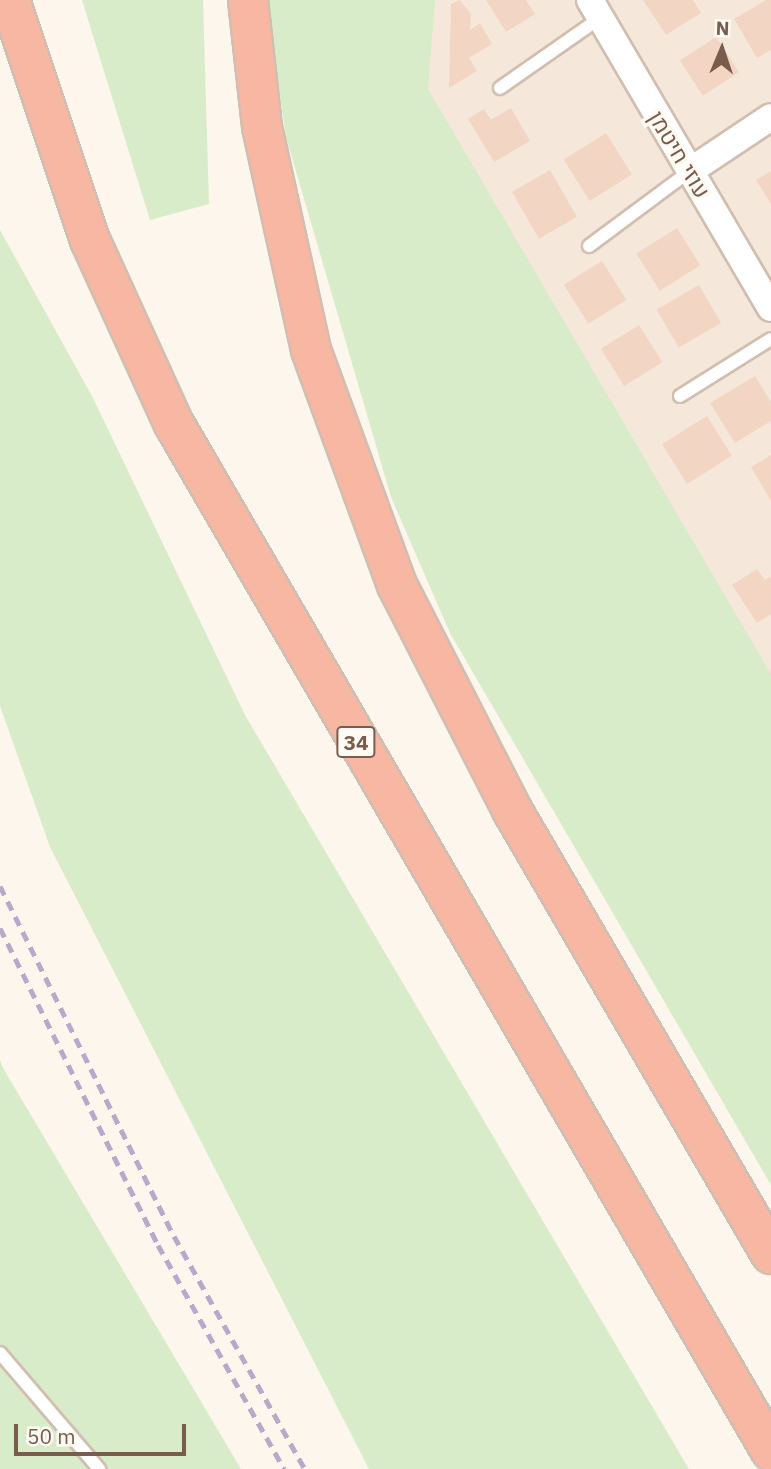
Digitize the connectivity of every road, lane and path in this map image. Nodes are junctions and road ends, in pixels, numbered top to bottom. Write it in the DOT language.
graph roads {
  1 [pos="10,0"];
  2 [pos="247,0"];
  3 [pos="595,9"];
  4 [pos="500,88"];
  5 [pos="771,117"];
  6 [pos="690,171"];
  7 [pos="589,246"];
  8 [pos="771,308"];
  9 [pos="771,339"];
  10 [pos="680,396"];
  11 [pos="771,1254"];
  12 [pos="712,1351"];
  13 [pos="0,1353"];
  14 [pos="771,1451"];
  15 [pos="99,1469"];
  16 [pos="764,1469"];
  1 -- 12 [label="highway, 34"];
  2 -- 11 [label="highway"];
  3 -- 4 [label="lane"];
  3 -- 6 [label="street, עוזי חיטמן"];
  5 -- 6 [label="street"];
  6 -- 7 [label="lane"];
  6 -- 8 [label="street, עוזי חיטמן"];
  9 -- 10 [label="lane"];
  12 -- 14 [label="highway, 34"];
  12 -- 16 [label="lane"];
  13 -- 15 [label="lane"];
}
